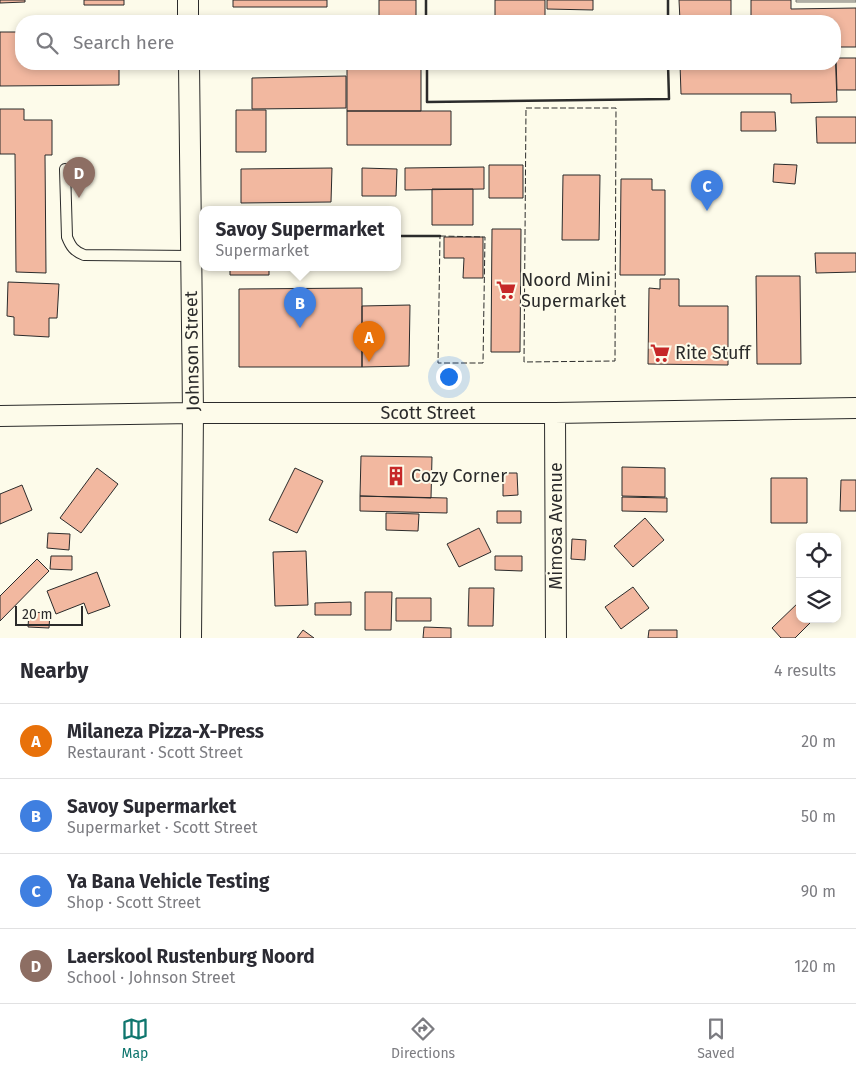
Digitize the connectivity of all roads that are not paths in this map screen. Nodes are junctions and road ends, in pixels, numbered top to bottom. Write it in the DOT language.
graph roads {
  1 [pos="188,0"];
  2 [pos="188,15"];
  3 [pos="189,70"];
  4 [pos="65,169"];
  5 [pos="191,256"];
  6 [pos="856,408"];
  7 [pos="192,413"];
  8 [pos="555,413"];
  9 [pos="0,416"];
  10 [pos="192,638"];
  11 [pos="556,638"];
  1 -- 2 [label="street"];
  3 -- 5 [label="street, Johnson Street"];
  4 -- 5 [label="lane"];
  5 -- 7 [label="street, Johnson Street"];
  6 -- 8 [label="street, Scott Street"];
  7 -- 8 [label="street, Scott Street"];
  7 -- 9 [label="street, Scott Street"];
  7 -- 10 [label="street, Johnson Street"];
  8 -- 11 [label="street, Mimosa Avenue"];
}
